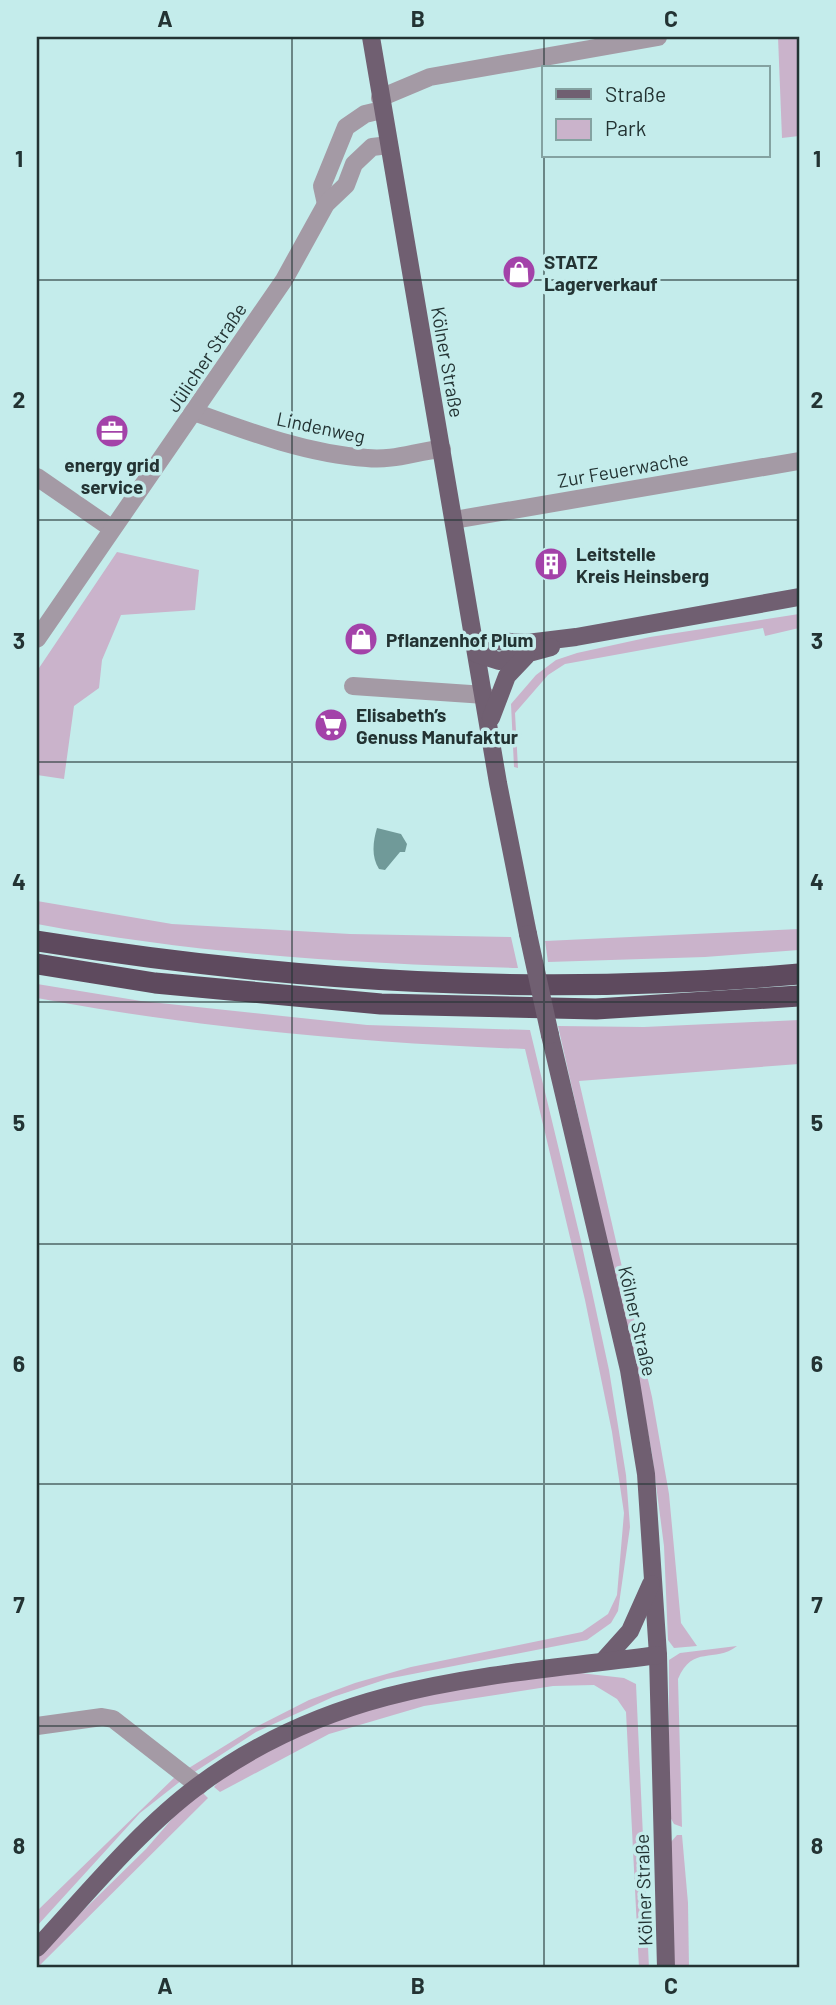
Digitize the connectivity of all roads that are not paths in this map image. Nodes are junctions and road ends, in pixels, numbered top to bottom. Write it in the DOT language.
graph roads {
  1 [pos="371,37"];
  2 [pos="658,37"];
  3 [pos="381,104"];
  4 [pos="389,145"];
  5 [pos="326,204"];
  6 [pos="194,412"];
  7 [pos="442,449"];
  8 [pos="799,461"];
  9 [pos="37,477"];
  10 [pos="454,520"];
  11 [pos="111,528"];
  12 [pos="799,597"];
  13 [pos="576,637"];
  14 [pos="37,639"];
  15 [pos="477,654"];
  16 [pos="527,656"];
  17 [pos="353,686"];
  18 [pos="485,695"];
  19 [pos="489,725"];
  20 [pos="37,941"];
  21 [pos="37,964"];
  22 [pos="799,974"];
  23 [pos="799,996"];
  24 [pos="653,1581"];
  25 [pos="658,1655"];
  26 [pos="604,1660"];
  27 [pos="37,1726"];
  28 [pos="199,1786"];
  29 [pos="37,1948"];
  30 [pos="666,1968"];
  1 -- 3 [label="main road, Kölner Straße"];
  2 -- 3 [label="street, Jülicher Straße"];
  3 -- 4 [label="main road, Kölner Straße"];
  3 -- 5 [label="street, Jülicher Straße"];
  4 -- 5 [label="street, Jülicher Straße"];
  4 -- 7 [label="main road, Kölner Straße"];
  5 -- 6 [label="street, Jülicher Straße"];
  6 -- 7 [label="street, Lindenweg"];
  6 -- 11 [label="street, Jülicher Straße"];
  7 -- 10 [label="main road, Kölner Straße"];
  8 -- 10 [label="street, Zur Feuerwache"];
  9 -- 11 [label="street"];
  10 -- 15 [label="main road, Kölner Straße"];
  11 -- 14 [label="street, Jülicher Straße"];
  12 -- 13 [label="main road"];
  13 -- 15 [label="main road"];
  13 -- 16 [label="main road"];
  15 -- 16 [label="main road"];
  15 -- 18 [label="main road, Kölner Straße"];
  16 -- 19 [label="main road"];
  17 -- 18 [label="street"];
  18 -- 19 [label="main road, Kölner Straße"];
  19 -- 24 [label="main road, Kölner Straße, bridge"];
  20 -- 22 [label="highway"];
  21 -- 23 [label="highway"];
  24 -- 25 [label="main road, Kölner Straße"];
  24 -- 26 [label="main road"];
  25 -- 26 [label="main road"];
  25 -- 30 [label="main road, Kölner Straße"];
  26 -- 28 [label="main road"];
  27 -- 28 [label="street"];
  28 -- 29 [label="main road"];
}
